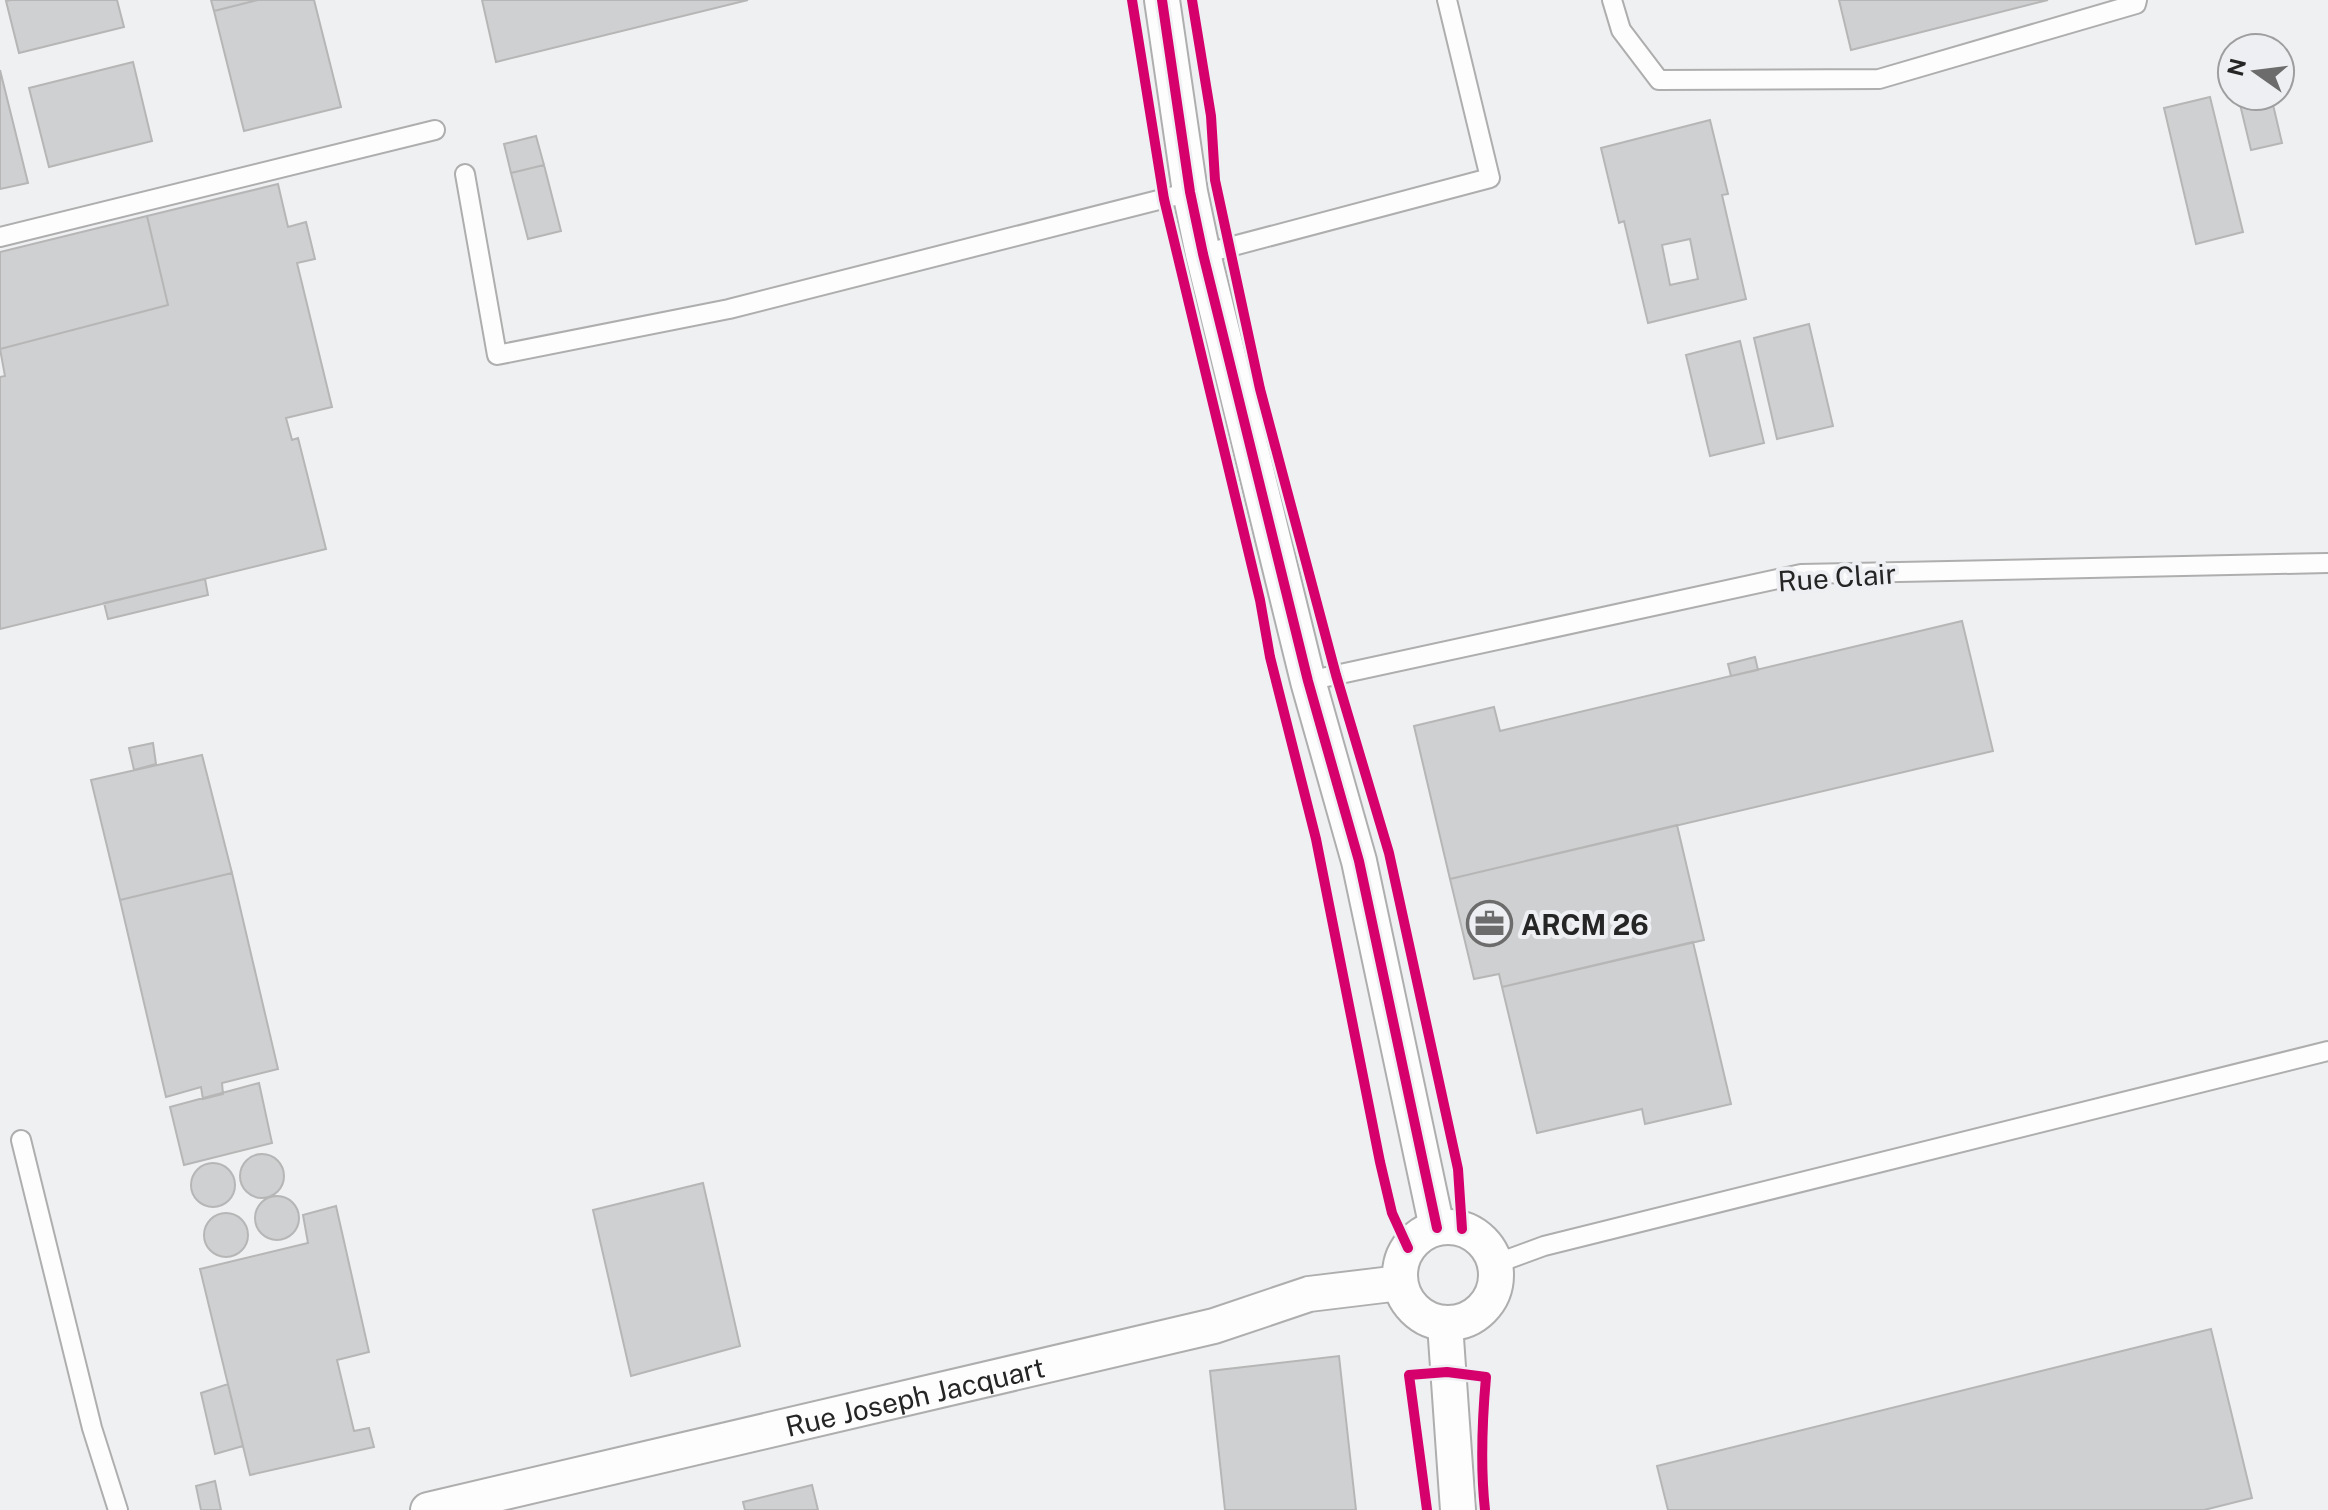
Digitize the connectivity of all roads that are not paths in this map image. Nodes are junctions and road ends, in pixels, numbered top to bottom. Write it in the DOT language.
graph roads {
  1 [pos="1162,0"];
  2 [pos="1447,0"];
  3 [pos="1612,0"];
  4 [pos="2137,0"];
  5 [pos="435,130"];
  6 [pos="465,174"];
  7 [pos="1190,192"];
  8 [pos="0,237"];
  9 [pos="1203,254"];
  10 [pos="2328,563"];
  11 [pos="1308,681"];
  12 [pos="2328,1051"];
  13 [pos="21,1140"];
  14 [pos="1437,1228"];
  15 [pos="1495,1264"];
  16 [pos="1400,1283"];
  17 [pos="1445,1324"];
  18 [pos="118,1510"];
  19 [pos="428,1510"];
  20 [pos="1458,1510"];
  1 -- 7 [label="street"];
  2 -- 9 [label="lane"];
  3 -- 4 [label="lane"];
  5 -- 8 [label="lane"];
  6 -- 7 [label="lane"];
  7 -- 9 [label="street"];
  9 -- 11 [label="street"];
  10 -- 11 [label="lane, Rue Clair"];
  11 -- 14 [label="street"];
  12 -- 15 [label="lane"];
  13 -- 18 [label="lane"];
  14 -- 15 [label="street"];
  14 -- 16 [label="street"];
  15 -- 17 [label="street"];
  16 -- 17 [label="street"];
  16 -- 19 [label="street, Rue Joseph Jacquart"];
  17 -- 20 [label="street"];
}
